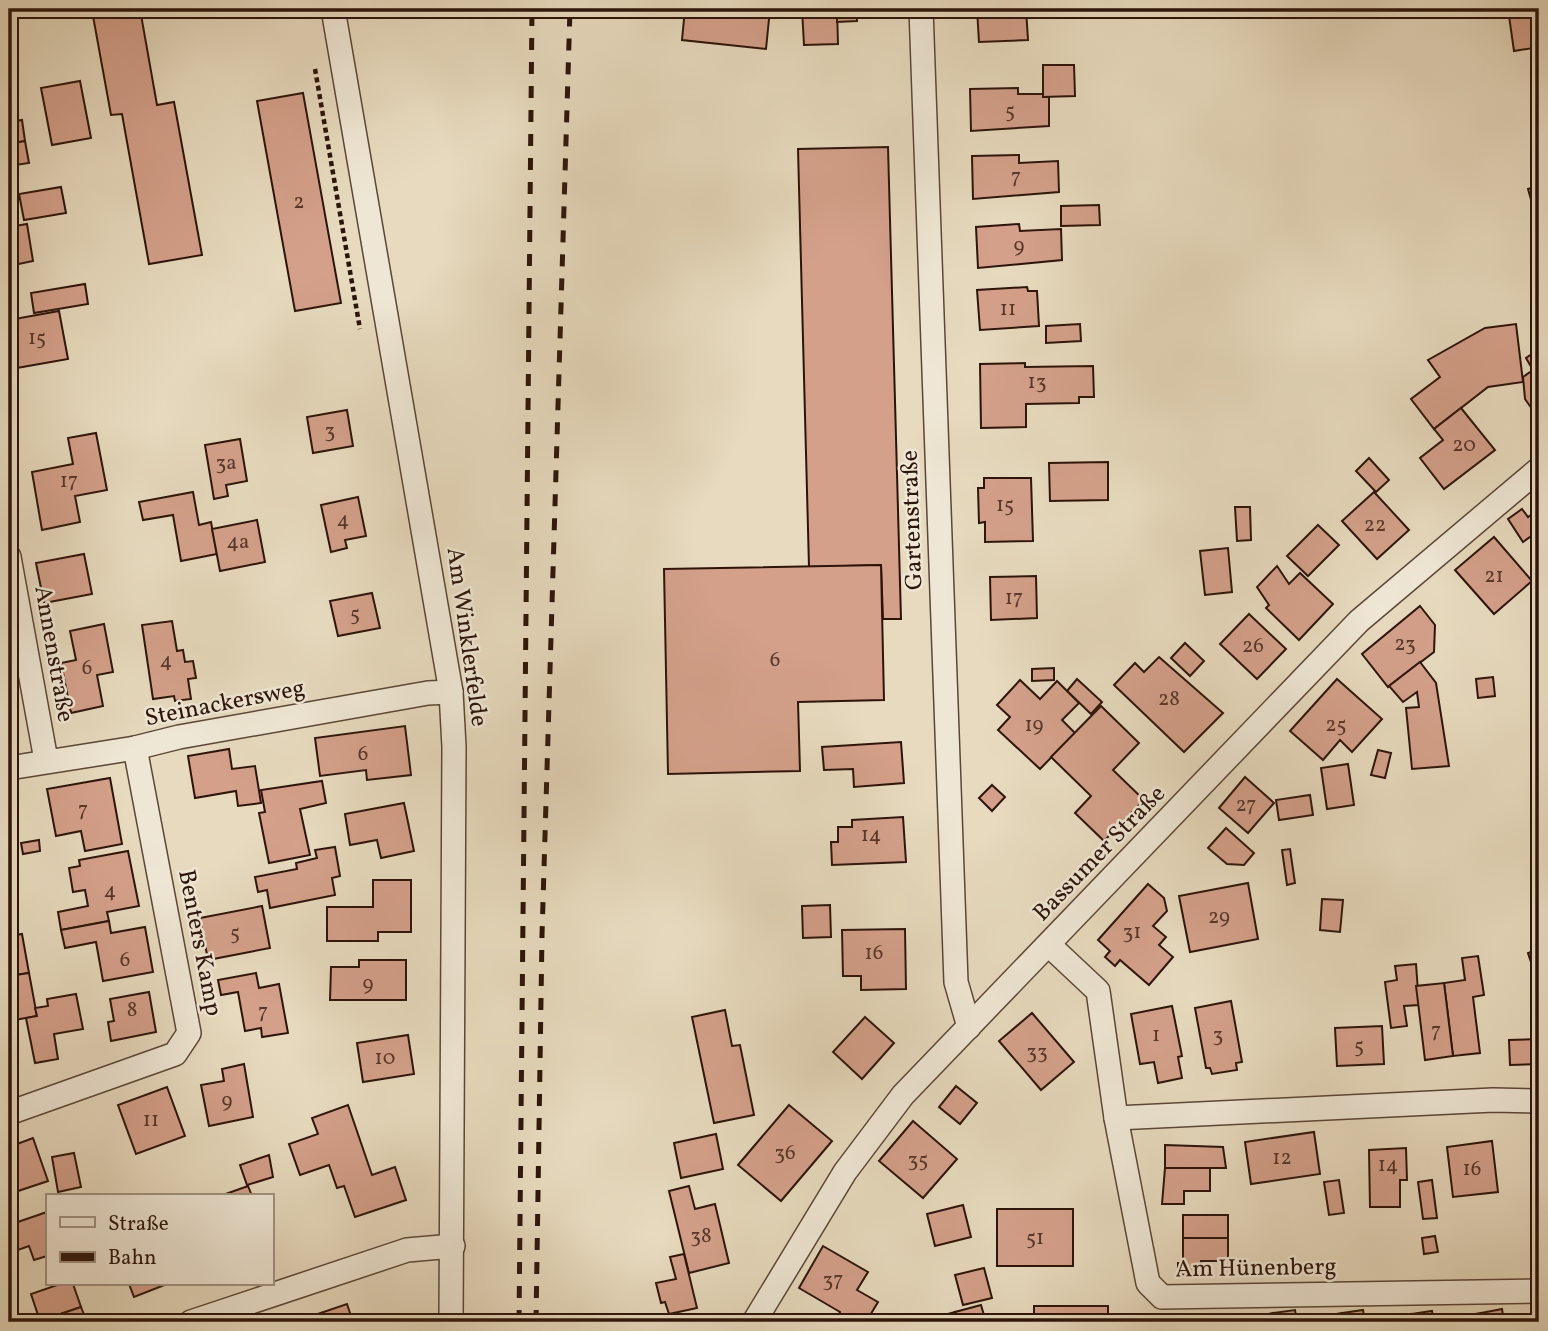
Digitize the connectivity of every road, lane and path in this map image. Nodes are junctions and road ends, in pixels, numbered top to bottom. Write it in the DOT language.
graph roads {
  1 [pos="333,9"];
  2 [pos="921,9"];
  3 [pos="314,60"];
  4 [pos="363,335"];
  5 [pos="1539,469"];
  6 [pos="9,557"];
  7 [pos="451,692"];
  8 [pos="135,748"];
  9 [pos="46,760"];
  10 [pos="9,768"];
  11 [pos="1049,946"];
  12 [pos="969,1027"];
  13 [pos="1539,1101"];
  14 [pos="9,1113"];
  15 [pos="1116,1118"];
  16 [pos="453,1246"];
  17 [pos="1539,1291"];
  18 [pos="191,1322"];
  19 [pos="451,1322"];
  20 [pos="754,1322"];
  1 -- 7 [label="street, Am Winklerfelde"];
  2 -- 12 [label="street, Gartenstraße"];
  3 -- 4 [label="path"];
  5 -- 11 [label="street, Bassumer Straße"];
  6 -- 9 [label="street, Annenstraße"];
  7 -- 8 [label="street, Steinackersweg"];
  7 -- 16 [label="street, Am Winklerfelde"];
  8 -- 9 [label="street, Steinackersweg"];
  8 -- 14 [label="street, Benters Kamp"];
  9 -- 10 [label="street, Steinackersweg"];
  11 -- 12 [label="street, Bassumer Straße"];
  11 -- 15 [label="street, Am Hünenberg"];
  12 -- 20 [label="street, Bassumer Straße"];
  13 -- 15 [label="street"];
  15 -- 17 [label="street, Am Hünenberg"];
  16 -- 18 [label="street"];
  16 -- 19 [label="street, Am Winklerfelde"];
}
